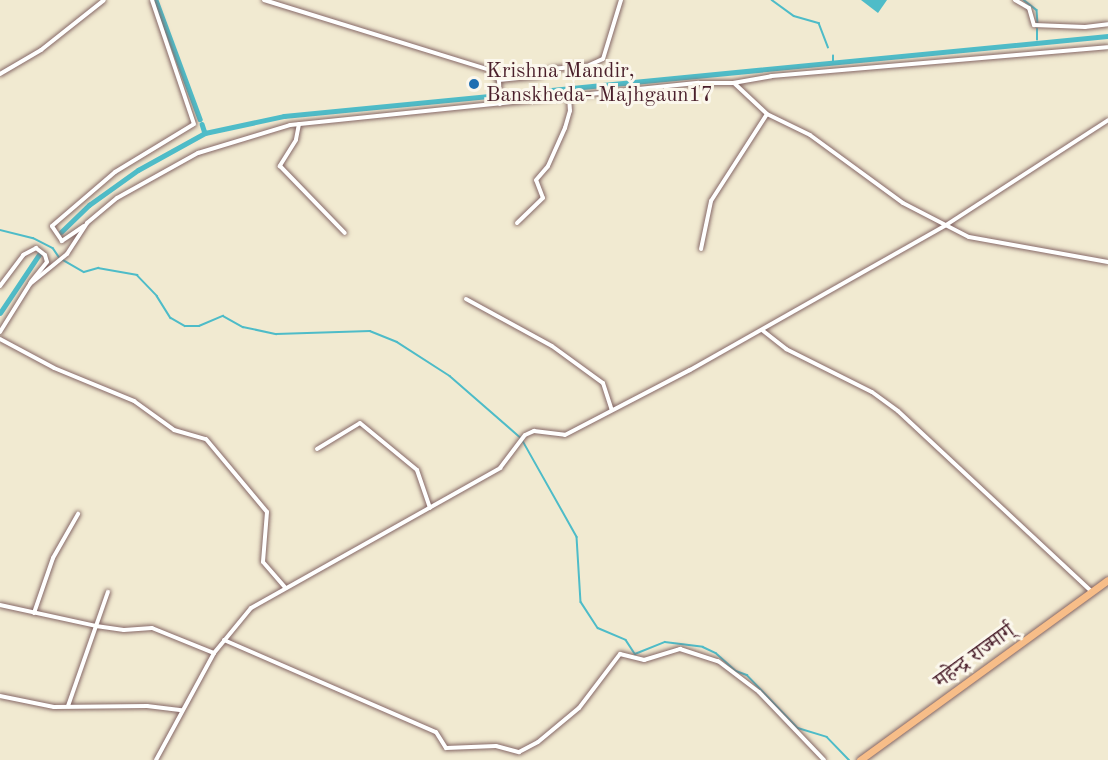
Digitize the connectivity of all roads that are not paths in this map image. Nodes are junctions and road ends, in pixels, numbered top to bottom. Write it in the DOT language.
graph roads {
  1 [pos="104,0"];
  2 [pos="152,0"];
  3 [pos="264,0"];
  4 [pos="621,0"];
  5 [pos="1015,0"];
  6 [pos="1108,24"];
  7 [pos="1108,47"];
  8 [pos="0,74"];
  9 [pos="498,82"];
  10 [pos="733,83"];
  11 [pos="569,97"];
  12 [pos="500,104"];
  13 [pos="767,114"];
  14 [pos="1108,120"];
  15 [pos="299,124"];
  16 [pos="87,223"];
  17 [pos="517,223"];
  18 [pos="946,225"];
  19 [pos="345,233"];
  20 [pos="701,249"];
  21 [pos="1108,262"];
  22 [pos="30,284"];
  23 [pos="0,286"];
  24 [pos="466,299"];
  25 [pos="762,330"];
  26 [pos="0,332"];
  27 [pos="0,339"];
  28 [pos="612,410"];
  29 [pos="317,449"];
  30 [pos="430,508"];
  31 [pos="78,514"];
  32 [pos="1108,580"];
  33 [pos="285,587"];
  34 [pos="108,592"];
  35 [pos="1092,592"];
  36 [pos="0,605"];
  37 [pos="34,613"];
  38 [pos="96,626"];
  39 [pos="224,640"];
  40 [pos="214,653"];
  41 [pos="0,696"];
  42 [pos="68,706"];
  43 [pos="182,710"];
  44 [pos="156,760"];
  45 [pos="824,760"];
  46 [pos="862,760"];
  1 -- 8 [label="street"];
  2 -- 16 [label="street"];
  3 -- 9 [label="street"];
  4 -- 9 [label="street"];
  5 -- 6 [label="street"];
  7 -- 10 [label="street"];
  9 -- 12 [label="street"];
  10 -- 11 [label="street"];
  10 -- 13 [label="street"];
  11 -- 12 [label="street"];
  11 -- 17 [label="street"];
  12 -- 15 [label="street"];
  13 -- 18 [label="street"];
  13 -- 20 [label="street"];
  14 -- 18 [label="street"];
  15 -- 16 [label="street"];
  15 -- 19 [label="street"];
  16 -- 22 [label="street"];
  18 -- 21 [label="street"];
  18 -- 25 [label="street"];
  22 -- 23 [label="street"];
  22 -- 26 [label="street"];
  24 -- 28 [label="street"];
  25 -- 28 [label="street"];
  25 -- 35 [label="street"];
  27 -- 33 [label="street"];
  28 -- 30 [label="street"];
  29 -- 30 [label="street"];
  30 -- 33 [label="street"];
  31 -- 37 [label="street"];
  32 -- 35 [label="highway, महेन्द्र राज्मार्ग्"];
  33 -- 39 [label="street"];
  34 -- 38 [label="street"];
  35 -- 46 [label="highway, महेन्द्र राज्मार्ग्"];
  36 -- 37 [label="street"];
  37 -- 38 [label="street"];
  38 -- 40 [label="street"];
  38 -- 42 [label="street"];
  39 -- 40 [label="street"];
  39 -- 45 [label="street"];
  40 -- 43 [label="street"];
  41 -- 42 [label="street"];
  42 -- 43 [label="street"];
  43 -- 44 [label="street"];
}
